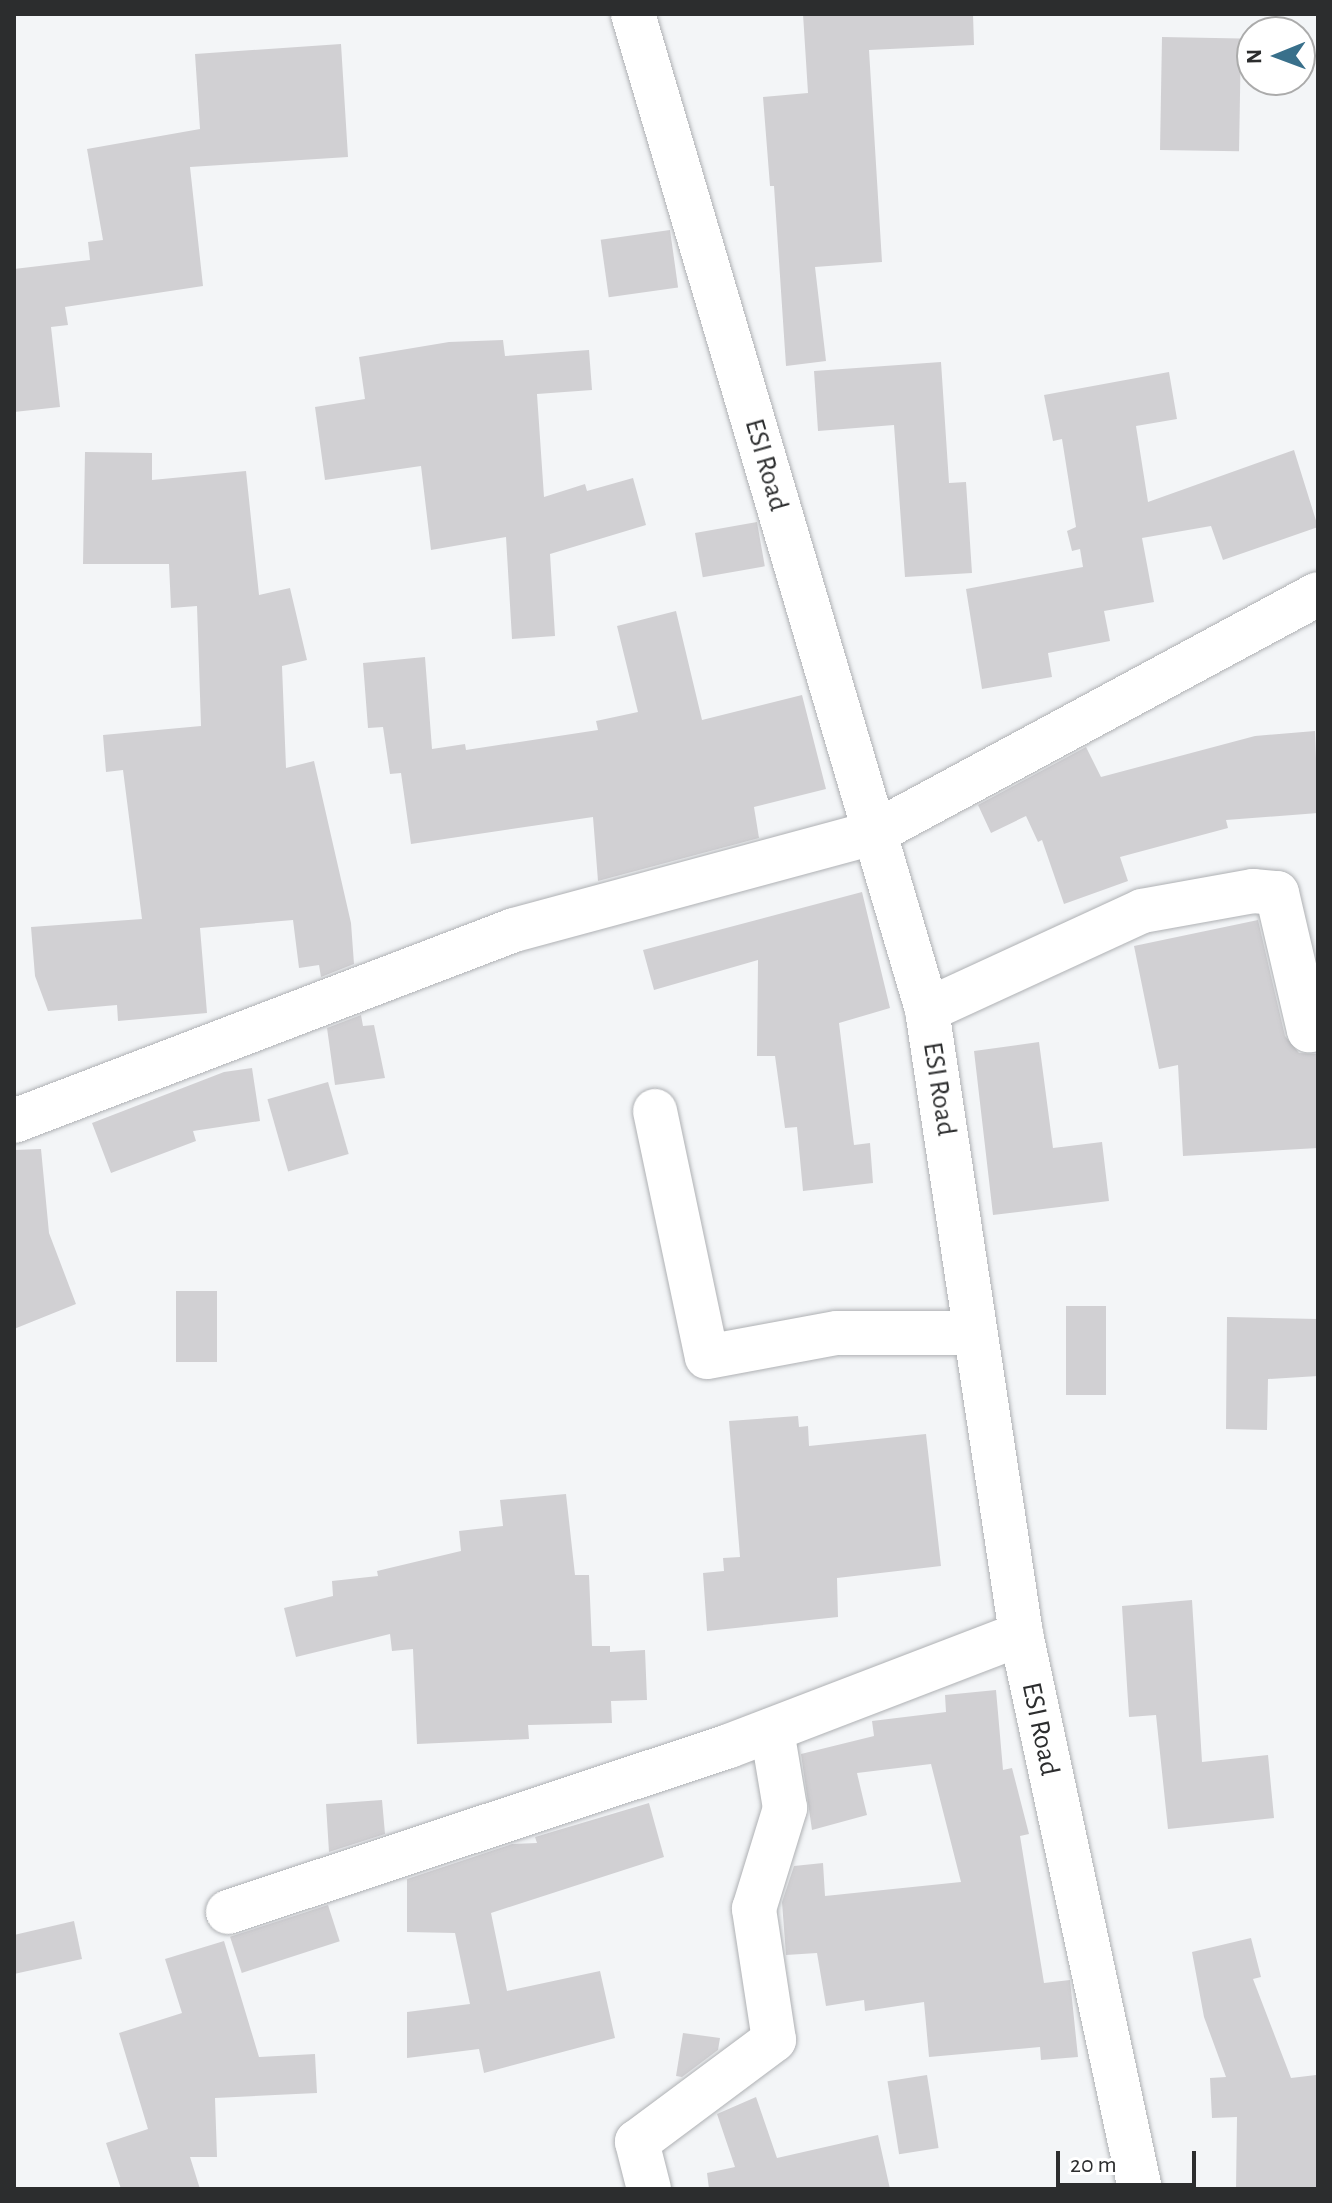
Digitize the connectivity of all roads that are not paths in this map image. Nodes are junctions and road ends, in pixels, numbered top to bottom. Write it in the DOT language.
graph roads {
  1 [pos="633,14"];
  2 [pos="1318,594"];
  3 [pos="874,833"];
  4 [pos="927,1010"];
  5 [pos="1318,1029"];
  6 [pos="655,1111"];
  7 [pos="14,1121"];
  8 [pos="973,1333"];
  9 [pos="1021,1634"];
  10 [pos="772,1730"];
  11 [pos="228,1912"];
  12 [pos="649,2189"];
  13 [pos="1140,2189"];
  1 -- 3 [label="street, ESI Road"];
  2 -- 3 [label="street"];
  3 -- 4 [label="street, ESI Road"];
  3 -- 7 [label="street"];
  4 -- 5 [label="street"];
  4 -- 8 [label="street, ESI Road"];
  6 -- 8 [label="street"];
  8 -- 9 [label="street, ESI Road"];
  9 -- 10 [label="street"];
  9 -- 13 [label="street, ESI Road"];
  10 -- 11 [label="street"];
  10 -- 12 [label="street"];
}
